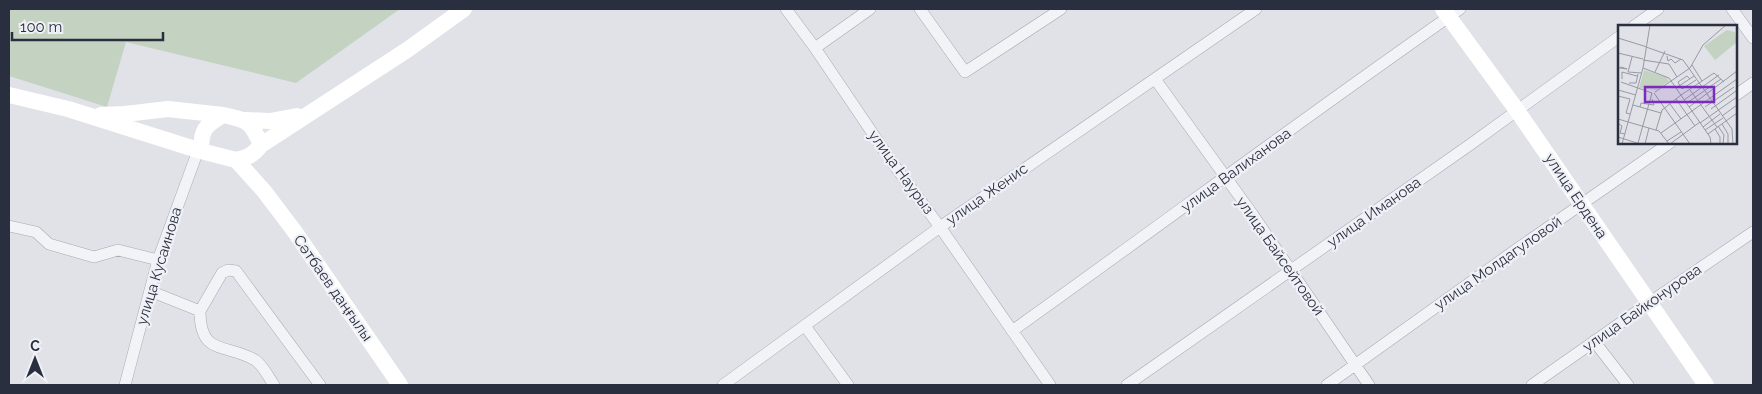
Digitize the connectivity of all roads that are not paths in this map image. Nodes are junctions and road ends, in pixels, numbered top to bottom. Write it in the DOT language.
graph roads {
  1 [pos="464,9"];
  2 [pos="786,9"];
  3 [pos="870,9"];
  4 [pos="920,9"];
  5 [pos="1061,9"];
  6 [pos="1256,9"];
  7 [pos="1658,9"];
  8 [pos="1732,9"];
  9 [pos="1451,11"];
  10 [pos="1635,25"];
  11 [pos="1618,37"];
  12 [pos="1753,38"];
  13 [pos="815,48"];
  14 [pos="1155,79"];
  15 [pos="1753,82"];
  16 [pos="1737,94"];
  17 [pos="9,95"];
  18 [pos="1516,109"];
  19 [pos="307,114"];
  20 [pos="223,115"];
  21 [pos="88,116"];
  22 [pos="246,120"];
  23 [pos="1668,144"];
  24 [pos="259,148"];
  25 [pos="201,151"];
  26 [pos="236,160"];
  27 [pos="1225,176"];
  28 [pos="264,191"];
  29 [pos="1582,204"];
  30 [pos="9,226"];
  31 [pos="940,227"];
  32 [pos="1753,232"];
  33 [pos="158,260"];
  34 [pos="1291,270"];
  35 [pos="150,291"];
  36 [pos="1649,302"];
  37 [pos="200,311"];
  38 [pos="805,326"];
  39 [pos="1012,331"];
  40 [pos="1594,342"];
  41 [pos="1355,365"];
  42 [pos="125,385"];
  43 [pos="274,385"];
  44 [pos="320,385"];
  45 [pos="400,385"];
  46 [pos="724,385"];
  47 [pos="848,385"];
  48 [pos="1050,385"];
  49 [pos="1127,385"];
  50 [pos="1326,385"];
  51 [pos="1369,385"];
  52 [pos="1532,385"];
  53 [pos="1628,385"];
  54 [pos="1706,385"];
  1 -- 19 [label="street"];
  2 -- 13 [label="street, улица Наурыз"];
  3 -- 13 [label="street"];
  4 -- 5 [label="street"];
  6 -- 14 [label="street, улица Женис"];
  7 -- 10 [label="street"];
  8 -- 12 [label="street"];
  9 -- 18 [label="street, улица Ердена"];
  9 -- 27 [label="street, улица Валиханова"];
  11 -- 18 [label="street, улица Иманова"];
  13 -- 31 [label="street, улица Наурыз"];
  14 -- 27 [label="street, улица Байсейтовой"];
  14 -- 31 [label="street, улица Женис"];
  15 -- 16 [label="street"];
  17 -- 21 [label="street"];
  18 -- 29 [label="street, улица Ердена"];
  18 -- 34 [label="street, улица Иманова"];
  19 -- 22 [label="street"];
  19 -- 24 [label="street"];
  20 -- 21 [label="street"];
  20 -- 22 [label="street"];
  20 -- 25 [label="street"];
  21 -- 25 [label="street"];
  22 -- 24 [label="street"];
  23 -- 29 [label="street, улица Молдагуловой"];
  24 -- 26 [label="street"];
  24 -- 28 [label="street"];
  25 -- 26 [label="street"];
  25 -- 33 [label="street, улица Кусаинова"];
  26 -- 28 [label="street"];
  27 -- 34 [label="street, улица Байсейтовой"];
  27 -- 39 [label="street, улица Валиханова"];
  28 -- 45 [label="street, Сәтбаев даңғылы"];
  29 -- 36 [label="street, улица Ердена"];
  29 -- 41 [label="street, улица Молдагуловой"];
  30 -- 33 [label="street"];
  31 -- 38 [label="street, улица Женис"];
  31 -- 39 [label="street, улица Наурыз"];
  32 -- 36 [label="street, улица Байконурова"];
  33 -- 35 [label="street, улица Кусаинова"];
  34 -- 41 [label="street, улица Байсейтовой"];
  34 -- 49 [label="street, улица Иманова"];
  35 -- 37 [label="street"];
  35 -- 42 [label="street, улица Кусаинова"];
  36 -- 40 [label="street, улица Байконурова"];
  36 -- 54 [label="street, улица Ердена"];
  37 -- 43 [label="street"];
  37 -- 44 [label="street"];
  38 -- 46 [label="street, улица Женис"];
  38 -- 47 [label="street"];
  39 -- 48 [label="street, улица Наурыз"];
  40 -- 52 [label="street, улица Байконурова"];
  40 -- 53 [label="street"];
  41 -- 50 [label="street, улица Молдагуловой"];
  41 -- 51 [label="street, улица Байсейтовой"];
}
